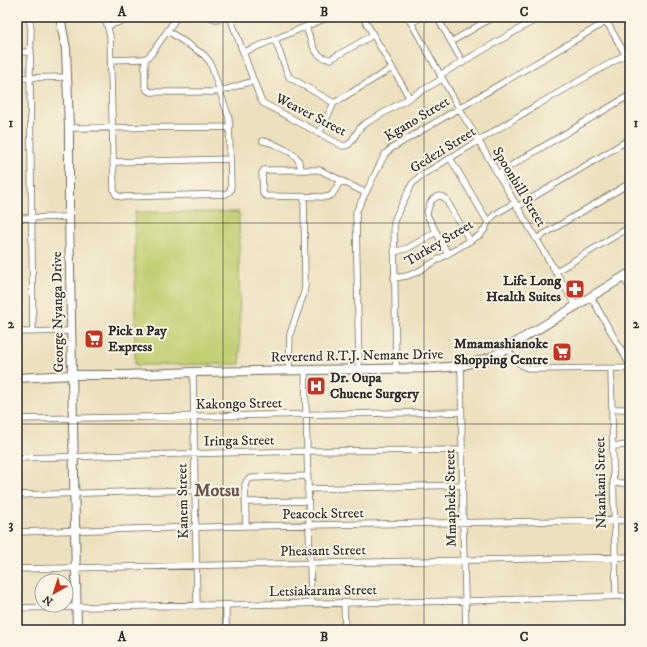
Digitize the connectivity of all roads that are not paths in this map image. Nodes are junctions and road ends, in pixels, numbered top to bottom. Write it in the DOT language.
graph roads {
  1 [pos="29,17"];
  2 [pos="60,17"];
  3 [pos="105,17"];
  4 [pos="134,17"];
  5 [pos="177,17"];
  6 [pos="210,17"];
  7 [pos="226,17"];
  8 [pos="230,17"];
  9 [pos="329,17"];
  10 [pos="363,17"];
  11 [pos="408,17"];
  12 [pos="422,17"];
  13 [pos="436,17"];
  14 [pos="493,17"];
  15 [pos="539,17"];
  16 [pos="614,17"];
  17 [pos="605,19"];
  18 [pos="411,23"];
  19 [pos="108,26"];
  20 [pos="306,27"];
  21 [pos="168,31"];
  22 [pos="373,35"];
  23 [pos="275,40"];
  24 [pos="451,42"];
  25 [pos="17,52"];
  26 [pos="31,52"];
  27 [pos="244,52"];
  28 [pos="628,53"];
  29 [pos="145,59"];
  30 [pos="111,60"];
  31 [pos="463,63"];
  32 [pos="630,63"];
  33 [pos="392,68"];
  34 [pos="67,77"];
  35 [pos="441,77"];
  36 [pos="17,78"];
  37 [pos="30,78"];
  38 [pos="253,81"];
  39 [pos="221,91"];
  40 [pos="630,95"];
  41 [pos="409,98"];
  42 [pos="334,103"];
  43 [pos="459,108"];
  44 [pos="230,127"];
  45 [pos="69,128"];
  46 [pos="112,128"];
  47 [pos="319,134"];
  48 [pos="630,139"];
  49 [pos="263,141"];
  50 [pos="478,142"];
  51 [pos="450,158"];
  52 [pos="230,159"];
  53 [pos="113,162"];
  54 [pos="301,169"];
  55 [pos="497,174"];
  56 [pos="341,180"];
  57 [pos="630,183"];
  58 [pos="364,192"];
  59 [pos="304,197"];
  60 [pos="515,205"];
  61 [pos="69,217"];
  62 [pos="17,218"];
  63 [pos="31,218"];
  64 [pos="488,222"];
  65 [pos="630,227"];
  66 [pos="436,232"];
  67 [pos="536,239"];
  68 [pos="470,241"];
  69 [pos="394,252"];
  70 [pos="448,254"];
  71 [pos="555,272"];
  72 [pos="627,275"];
  73 [pos="394,278"];
  74 [pos="630,288"];
  75 [pos="591,297"];
  76 [pos="576,306"];
  77 [pos="71,331"];
  78 [pos="17,332"];
  79 [pos="33,332"];
  80 [pos="507,348"];
  81 [pos="630,365"];
  82 [pos="461,366"];
  83 [pos="630,368"];
  84 [pos="396,369"];
  85 [pos="611,369"];
  86 [pos="289,370"];
  87 [pos="305,370"];
  88 [pos="359,370"];
  89 [pos="193,372"];
  90 [pos="72,374"];
  91 [pos="17,377"];
  92 [pos="612,409"];
  93 [pos="630,409"];
  94 [pos="461,412"];
  95 [pos="306,415"];
  96 [pos="194,416"];
  97 [pos="73,418"];
  98 [pos="17,419"];
  99 [pos="612,446"];
  100 [pos="630,446"];
  101 [pos="462,450"];
  102 [pos="307,451"];
  103 [pos="194,454"];
  104 [pos="73,456"];
  105 [pos="17,458"];
  106 [pos="307,476"];
  107 [pos="613,483"];
  108 [pos="630,483"];
  109 [pos="463,485"];
  110 [pos="307,489"];
  111 [pos="195,490"];
  112 [pos="74,493"];
  113 [pos="17,495"];
  114 [pos="308,501"];
  115 [pos="245,502"];
  116 [pos="630,520"];
  117 [pos="614,521"];
  118 [pos="463,523"];
  119 [pos="246,526"];
  120 [pos="309,526"];
  121 [pos="196,528"];
  122 [pos="74,531"];
  123 [pos="17,532"];
  124 [pos="615,557"];
  125 [pos="630,557"];
  126 [pos="464,561"];
  127 [pos="310,564"];
  128 [pos="196,567"];
  129 [pos="76,568"];
  130 [pos="17,569"];
  131 [pos="616,596"];
  132 [pos="630,596"];
  133 [pos="465,601"];
  134 [pos="311,603"];
  135 [pos="344,603"];
  136 [pos="226,605"];
  137 [pos="197,606"];
  138 [pos="17,608"];
  139 [pos="76,608"];
  140 [pos="77,630"];
  141 [pos="226,630"];
  142 [pos="345,630"];
  143 [pos="466,630"];
  1 -- 26 [label="street"];
  2 -- 34 [label="street, George Nyanga Drive"];
  3 -- 19 [label="street"];
  4 -- 19 [label="street"];
  5 -- 21 [label="street"];
  6 -- 7 [label="street"];
  8 -- 27 [label="street, Weaver Street"];
  9 -- 20 [label="street"];
  10 -- 22 [label="street"];
  11 -- 18 [label="street, Spoonbill Street"];
  12 -- 18 [label="street"];
  13 -- 24 [label="street"];
  14 -- 24 [label="street"];
  15 -- 31 [label="street, Weaver Street"];
  16 -- 17 [label="street, Kgano Street"];
  17 -- 28 [label="street"];
  17 -- 43 [label="street, Kgano Street"];
  18 -- 35 [label="street, Spoonbill Street"];
  19 -- 30 [label="street"];
  20 -- 22 [label="street"];
  20 -- 23 [label="street"];
  21 -- 29 [label="street"];
  21 -- 39 [label="street"];
  22 -- 33 [label="street"];
  23 -- 27 [label="street"];
  23 -- 42 [label="street"];
  24 -- 31 [label="street"];
  25 -- 26 [label="street"];
  26 -- 37 [label="street"];
  27 -- 38 [label="street, Weaver Street"];
  28 -- 32 [label="street"];
  28 -- 50 [label="street, Gedezi Street"];
  29 -- 30 [label="street"];
  29 -- 39 [label="street"];
  30 -- 46 [label="street"];
  31 -- 35 [label="street, Weaver Street"];
  33 -- 41 [label="street"];
  33 -- 42 [label="street"];
  34 -- 37 [label="street"];
  34 -- 45 [label="street, George Nyanga Drive"];
  35 -- 41 [label="street, Weaver Street"];
  35 -- 43 [label="street, Spoonbill Street"];
  36 -- 37 [label="street"];
  37 -- 63 [label="street"];
  38 -- 39 [label="street"];
  38 -- 47 [label="street, Weaver Street"];
  39 -- 44 [label="street"];
  40 -- 55 [label="street"];
  41 -- 47 [label="street, Weaver Street"];
  42 -- 47 [label="street"];
  43 -- 50 [label="street, Spoonbill Street"];
  43 -- 58 [label="street, Kgano Street"];
  44 -- 46 [label="street"];
  44 -- 52 [label="street"];
  45 -- 46 [label="street"];
  45 -- 61 [label="street, George Nyanga Drive"];
  46 -- 53 [label="street"];
  48 -- 60 [label="street"];
  49 -- 54 [label="street"];
  50 -- 51 [label="street, Gedezi Street"];
  50 -- 55 [label="street, Spoonbill Street"];
  51 -- 64 [label="street, Turkey Street"];
  51 -- 69 [label="street, Gedezi Street"];
  52 -- 53 [label="street"];
  52 -- 53 [label="street"];
  54 -- 56 [label="street"];
  54 -- 59 [label="street"];
  55 -- 60 [label="street, Spoonbill Street"];
  56 -- 58 [label="street"];
  56 -- 59 [label="street"];
  57 -- 67 [label="street"];
  58 -- 88 [label="street, Kgano Street"];
  59 -- 86 [label="street"];
  60 -- 64 [label="street"];
  60 -- 67 [label="street, Spoonbill Street"];
  61 -- 63 [label="street"];
  61 -- 77 [label="street, George Nyanga Drive"];
  62 -- 63 [label="street"];
  63 -- 79 [label="street"];
  64 -- 68 [label="street, Turkey Street"];
  65 -- 71 [label="street"];
  66 -- 68 [label="street"];
  66 -- 69 [label="street"];
  66 -- 70 [label="street"];
  67 -- 71 [label="street, Spoonbill Street"];
  68 -- 70 [label="street, Turkey Street"];
  69 -- 73 [label="street, Gedezi Street"];
  70 -- 73 [label="street, Turkey Street"];
  71 -- 76 [label="street, Spoonbill Street"];
  72 -- 74 [label="street"];
  72 -- 75 [label="street, Reverend R.T.J. Nemane Drive"];
  73 -- 84 [label="street, Gedezi Street"];
  75 -- 76 [label="street, Reverend R.T.J. Nemane Drive"];
  75 -- 81 [label="street"];
  76 -- 80 [label="street, Reverend R.T.J. Nemane Drive"];
  77 -- 79 [label="street"];
  77 -- 90 [label="street, George Nyanga Drive"];
  78 -- 79 [label="street"];
  80 -- 82 [label="street, Reverend R.T.J. Nemane Drive"];
  80 -- 85 [label="street"];
  82 -- 84 [label="street, Reverend R.T.J. Nemane Drive"];
  82 -- 94 [label="street, Mmapheke Street"];
  83 -- 85 [label="street"];
  84 -- 88 [label="street, Reverend R.T.J. Nemane Drive"];
  85 -- 92 [label="street, Nkankani Street"];
  86 -- 87 [label="street, Reverend R.T.J. Nemane Drive"];
  86 -- 89 [label="street, Reverend R.T.J. Nemane Drive"];
  87 -- 88 [label="street, Reverend R.T.J. Nemane Drive"];
  87 -- 95 [label="street"];
  89 -- 90 [label="street, Reverend R.T.J. Nemane Drive"];
  89 -- 96 [label="street, Kanem Street"];
  90 -- 91 [label="street, Reverend R.T.J. Nemane Drive"];
  90 -- 97 [label="street, George Nyanga Drive"];
  92 -- 93 [label="street"];
  92 -- 99 [label="street, Nkankani Street"];
  94 -- 95 [label="street, Kakongo Street"];
  94 -- 101 [label="street, Mmapheke Street"];
  95 -- 96 [label="street, Kakongo Street"];
  95 -- 102 [label="street"];
  96 -- 97 [label="street, Kakongo Street"];
  96 -- 103 [label="street, Kanem Street"];
  97 -- 98 [label="street, Kakongo Street"];
  97 -- 104 [label="street, George Nyanga Drive"];
  99 -- 100 [label="street"];
  99 -- 107 [label="street, Nkankani Street"];
  101 -- 102 [label="street, Iringa Street"];
  101 -- 109 [label="street, Mmapheke Street"];
  102 -- 103 [label="street, Iringa Street"];
  102 -- 106 [label="street"];
  103 -- 104 [label="street, Iringa Street"];
  103 -- 111 [label="street, Kanem Street"];
  104 -- 105 [label="street, Iringa Street"];
  104 -- 112 [label="street, George Nyanga Drive"];
  106 -- 110 [label="street"];
  106 -- 115 [label="street"];
  107 -- 108 [label="street"];
  107 -- 117 [label="street, Nkankani Street"];
  109 -- 110 [label="street"];
  109 -- 118 [label="street, Mmapheke Street"];
  110 -- 114 [label="street"];
  111 -- 112 [label="street"];
  111 -- 121 [label="street, Kanem Street"];
  112 -- 113 [label="street"];
  112 -- 122 [label="street, George Nyanga Drive"];
  114 -- 115 [label="street"];
  114 -- 120 [label="street"];
  115 -- 119 [label="street"];
  116 -- 117 [label="street, Peacock Street"];
  117 -- 118 [label="street, Peacock Street"];
  117 -- 124 [label="street, Nkankani Street"];
  118 -- 120 [label="street, Peacock Street"];
  118 -- 126 [label="street, Mmapheke Street"];
  119 -- 120 [label="street, Peacock Street"];
  119 -- 121 [label="street, Peacock Street"];
  120 -- 127 [label="street"];
  121 -- 122 [label="street, Peacock Street"];
  121 -- 128 [label="street, Kanem Street"];
  122 -- 123 [label="street, Peacock Street"];
  122 -- 129 [label="street, George Nyanga Drive"];
  124 -- 125 [label="street, Pheasant Street"];
  124 -- 126 [label="street, Pheasant Street"];
  124 -- 131 [label="street, Nkankani Street"];
  126 -- 127 [label="street, Pheasant Street"];
  126 -- 133 [label="street, Mmapheke Street"];
  127 -- 128 [label="street, Pheasant Street"];
  127 -- 134 [label="street"];
  128 -- 129 [label="street, Pheasant Street"];
  128 -- 137 [label="street, Kanem Street"];
  129 -- 130 [label="street, Pheasant Street"];
  129 -- 139 [label="street, George Nyanga Drive"];
  131 -- 132 [label="street, Letsiakarana Street"];
  131 -- 133 [label="street, Letsiakarana Street"];
  133 -- 135 [label="street, Letsiakarana Street"];
  133 -- 143 [label="street, Mmapheke Street"];
  134 -- 135 [label="street, Letsiakarana Street"];
  134 -- 136 [label="street, Letsiakarana Street"];
  135 -- 142 [label="street"];
  136 -- 137 [label="street, Letsiakarana Street"];
  136 -- 141 [label="street"];
  137 -- 139 [label="street, Letsiakarana Street"];
  138 -- 139 [label="street, Letsiakarana Street"];
  139 -- 140 [label="street, George Nyanga Drive"];
}
